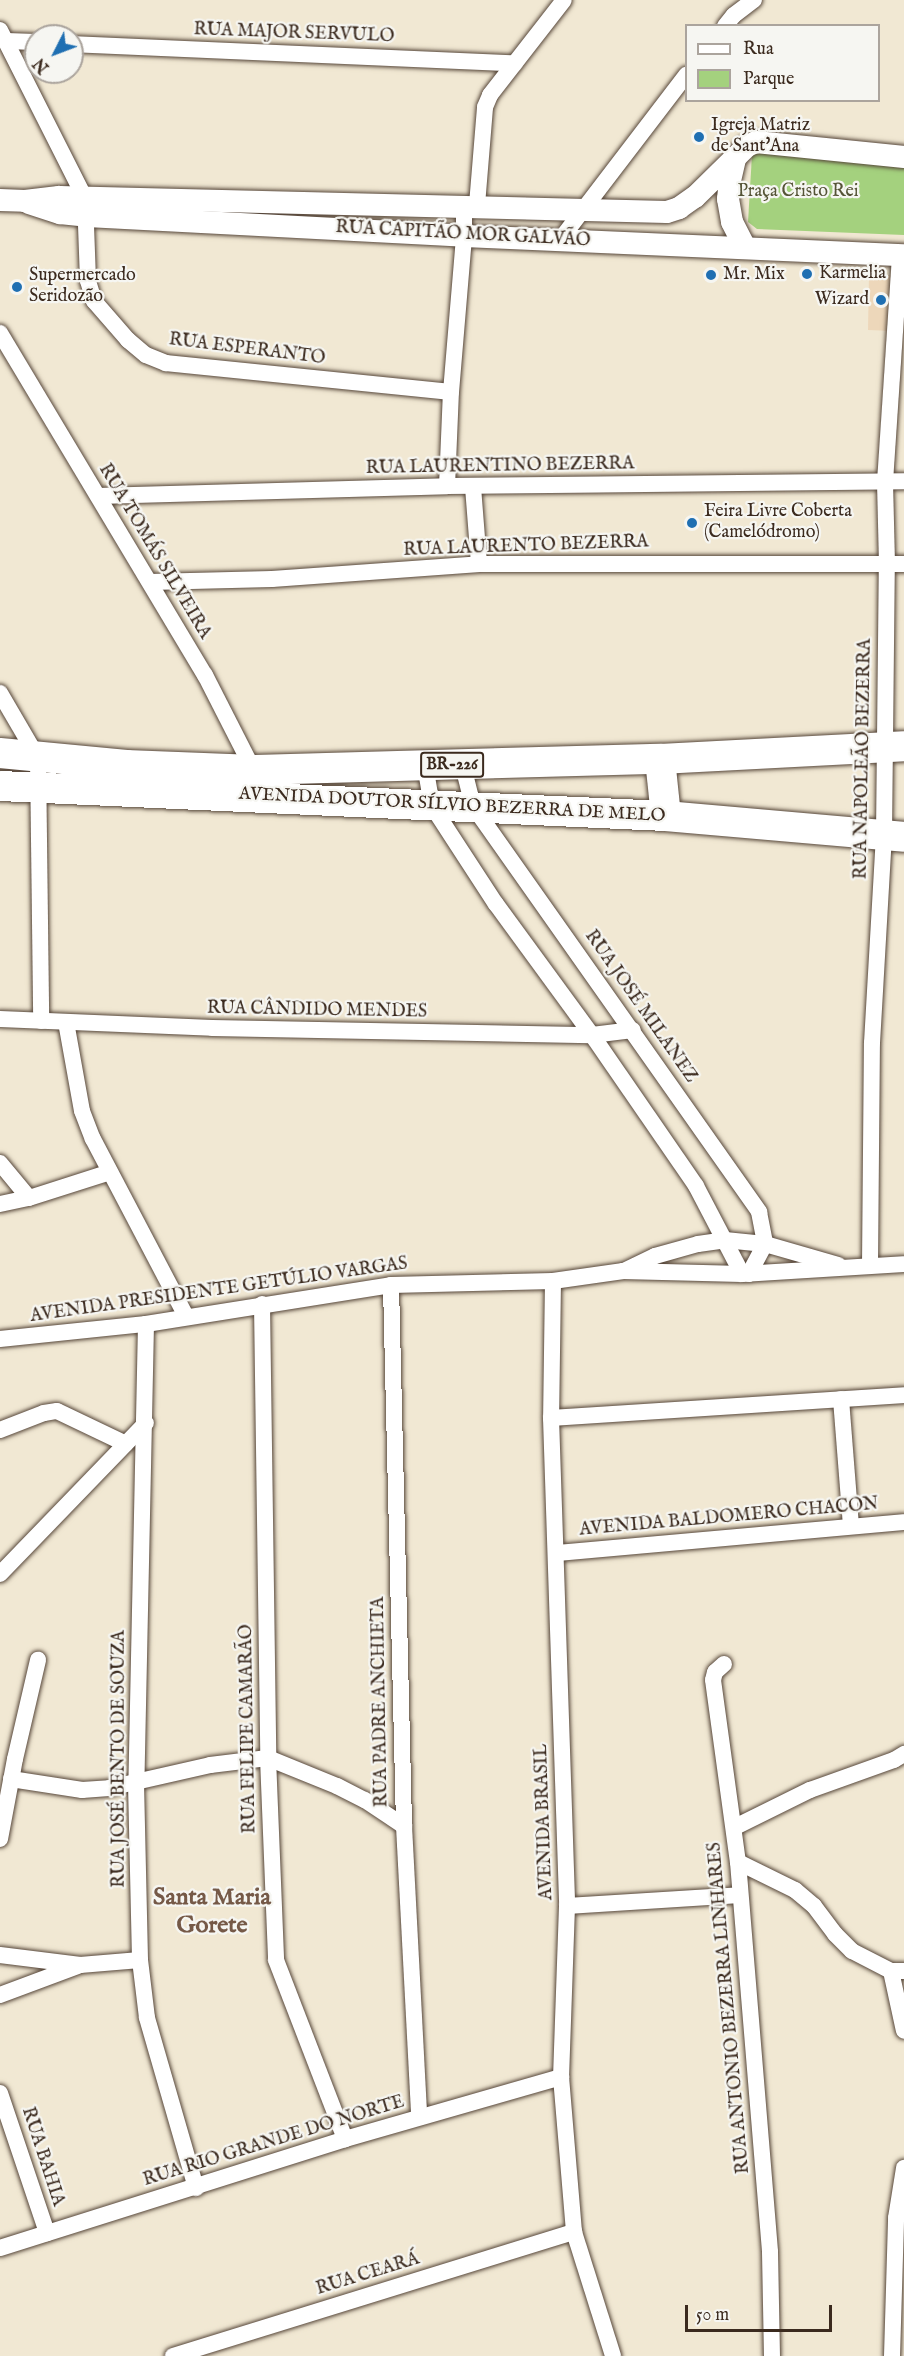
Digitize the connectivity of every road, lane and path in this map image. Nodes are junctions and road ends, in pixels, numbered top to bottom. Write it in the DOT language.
graph roads {
  1 [pos="564,0"];
  2 [pos="754,0"];
  3 [pos="727,24"];
  4 [pos="3,35"];
  5 [pos="24,39"];
  6 [pos="84,45"];
  7 [pos="515,63"];
  8 [pos="685,78"];
  9 [pos="904,157"];
  10 [pos="735,159"];
  11 [pos="0,200"];
  12 [pos="290,202"];
  13 [pos="470,205"];
  14 [pos="86,207"];
  15 [pos="583,210"];
  16 [pos="291,227"];
  17 [pos="464,236"];
  18 [pos="560,240"];
  19 [pos="746,248"];
  20 [pos="902,255"];
  21 [pos="0,333"];
  22 [pos="6,355"];
  23 [pos="451,392"];
  24 [pos="904,481"];
  25 [pos="885,482"];
  26 [pos="447,486"];
  27 [pos="473,487"];
  28 [pos="98,496"];
  29 [pos="479,564"];
  30 [pos="896,564"];
  31 [pos="150,582"];
  32 [pos="0,693"];
  33 [pos="894,747"];
  34 [pos="0,753"];
  35 [pos="38,758"];
  36 [pos="660,759"];
  37 [pos="425,765"];
  38 [pos="463,766"];
  39 [pos="126,778"];
  40 [pos="255,784"];
  41 [pos="0,786"];
  42 [pos="38,788"];
  43 [pos="432,806"];
  44 [pos="473,806"];
  45 [pos="666,816"];
  46 [pos="894,836"];
  47 [pos="0,1019"];
  48 [pos="41,1020"];
  49 [pos="66,1022"];
  50 [pos="633,1030"];
  51 [pos="592,1035"];
  52 [pos="0,1163"];
  53 [pos="110,1172"];
  54 [pos="29,1198"];
  55 [pos="0,1204"];
  56 [pos="725,1240"];
  57 [pos="765,1244"];
  58 [pos="904,1264"];
  59 [pos="870,1265"];
  60 [pos="847,1268"];
  61 [pos="623,1271"];
  62 [pos="746,1274"];
  63 [pos="553,1281"];
  64 [pos="391,1285"];
  65 [pos="262,1304"];
  66 [pos="186,1316"];
  67 [pos="147,1324"];
  68 [pos="0,1339"];
  69 [pos="904,1395"];
  70 [pos="841,1399"];
  71 [pos="551,1418"];
  72 [pos="146,1423"];
  73 [pos="0,1430"];
  74 [pos="126,1444"];
  75 [pos="904,1522"];
  76 [pos="851,1526"];
  77 [pos="557,1553"];
  78 [pos="0,1574"];
  79 [pos="38,1660"];
  80 [pos="724,1664"];
  81 [pos="7,1757"];
  82 [pos="268,1758"];
  83 [pos="901,1761"];
  84 [pos="11,1779"];
  85 [pos="136,1783"];
  86 [pos="3,1805"];
  87 [pos="404,1827"];
  88 [pos="735,1827"];
  89 [pos="0,1839"];
  90 [pos="738,1862"];
  91 [pos="740,1895"];
  92 [pos="567,1906"];
  93 [pos="0,1955"];
  94 [pos="140,1959"];
  95 [pos="80,1965"];
  96 [pos="898,1971"];
  97 [pos="0,1995"];
  98 [pos="904,2031"];
  99 [pos="561,2078"];
  100 [pos="0,2093"];
  101 [pos="419,2117"];
  102 [pos="345,2139"];
  103 [pos="904,2168"];
  104 [pos="196,2188"];
  105 [pos="574,2232"];
  106 [pos="47,2233"];
  107 [pos="0,2248"];
  108 [pos="173,2356"];
  109 [pos="613,2356"];
  110 [pos="772,2356"];
  111 [pos="892,2356"];
  1 -- 7 [label="street"];
  2 -- 3 [label="street"];
  4 -- 5 [label="street"];
  4 -- 14 [label="street"];
  6 -- 7 [label="street, RUA MAJOR SERVULO"];
  7 -- 13 [label="street"];
  8 -- 15 [label="street"];
  9 -- 10 [label="street, RUA CAPITÃO MOR GALVÃO"];
  10 -- 15 [label="street, RUA CAPITÃO MOR GALVÃO"];
  10 -- 19 [label="street"];
  11 -- 14 [label="street, RUA CAPITÃO MOR GALVÃO"];
  12 -- 13 [label="street, RUA CAPITÃO MOR GALVÃO"];
  12 -- 14 [label="street, RUA CAPITÃO MOR GALVÃO"];
  12 -- 16 [label="street"];
  13 -- 15 [label="street, RUA CAPITÃO MOR GALVÃO"];
  13 -- 17 [label="street"];
  14 -- 16 [label="street, RUA CAPITÃO MOR GALVÃO"];
  14 -- 23 [label="street, RUA ESPERANTO"];
  15 -- 18 [label="street"];
  16 -- 17 [label="street, RUA CAPITÃO MOR GALVÃO"];
  17 -- 18 [label="street, RUA CAPITÃO MOR GALVÃO"];
  17 -- 23 [label="street"];
  18 -- 19 [label="street, RUA CAPITÃO MOR GALVÃO"];
  19 -- 20 [label="street, RUA CAPITÃO MOR GALVÃO"];
  20 -- 25 [label="street, RUA NAPOLEÃO BEZERRA"];
  21 -- 22 [label="street, RUA TOMÁS SILVEIRA"];
  22 -- 28 [label="street, RUA TOMÁS SILVEIRA"];
  23 -- 26 [label="street"];
  24 -- 25 [label="street, RUA LAURENTINO BEZERRA"];
  25 -- 27 [label="street, RUA LAURENTINO BEZERRA"];
  25 -- 30 [label="street, RUA NAPOLEÃO BEZERRA"];
  26 -- 27 [label="street, RUA LAURENTINO BEZERRA"];
  26 -- 28 [label="street, RUA LAURENTINO BEZERRA"];
  27 -- 29 [label="street"];
  28 -- 31 [label="street, RUA TOMÁS SILVEIRA"];
  29 -- 30 [label="street, RUA LAURENTO BEZERRA"];
  29 -- 31 [label="street, RUA LAURENTO BEZERRA"];
  30 -- 33 [label="street, RUA NAPOLEÃO BEZERRA"];
  31 -- 40 [label="street, RUA TOMÁS SILVEIRA"];
  32 -- 35 [label="street"];
  33 -- 36 [label="highway, AVENIDA DOUTOR SÍLVIO BEZERRA DE MELO / BR-226"];
  33 -- 46 [label="street, RUA NAPOLEÃO BEZERRA"];
  34 -- 35 [label="highway, AVENIDA DOUTOR SÍLVIO BEZERRA DE MELO / BR-226"];
  35 -- 39 [label="highway, AVENIDA DOUTOR SÍLVIO BEZERRA DE MELO / BR-226"];
  35 -- 42 [label="street"];
  36 -- 38 [label="highway, AVENIDA DOUTOR SÍLVIO BEZERRA DE MELO / BR-226"];
  36 -- 45 [label="highway"];
  37 -- 38 [label="highway, AVENIDA DOUTOR SÍLVIO BEZERRA DE MELO / BR-226"];
  37 -- 40 [label="highway, AVENIDA DOUTOR SÍLVIO BEZERRA DE MELO / BR-226"];
  37 -- 43 [label="street"];
  38 -- 44 [label="street, RUA JOSÉ MILANEZ"];
  39 -- 40 [label="highway, AVENIDA DOUTOR SÍLVIO BEZERRA DE MELO / BR-226"];
  39 -- 42 [label="highway, AVENIDA DOUTOR SÍLVIO BEZERRA DE MELO / BR-226"];
  40 -- 43 [label="highway, AVENIDA DOUTOR SÍLVIO BEZERRA DE MELO / BR-226"];
  41 -- 42 [label="highway, AVENIDA DOUTOR SÍLVIO BEZERRA DE MELO / BR-226"];
  42 -- 48 [label="street"];
  43 -- 44 [label="highway, AVENIDA DOUTOR SÍLVIO BEZERRA DE MELO / BR-226"];
  43 -- 51 [label="street"];
  44 -- 45 [label="highway, AVENIDA DOUTOR SÍLVIO BEZERRA DE MELO / BR-226"];
  44 -- 50 [label="street, RUA JOSÉ MILANEZ"];
  45 -- 46 [label="highway, AVENIDA DOUTOR SÍLVIO BEZERRA DE MELO / BR-226"];
  46 -- 59 [label="street, RUA NAPOLEÃO BEZERRA"];
  47 -- 48 [label="street, RUA CÂNDIDO MENDES"];
  48 -- 49 [label="street, RUA CÂNDIDO MENDES"];
  49 -- 51 [label="street, RUA CÂNDIDO MENDES"];
  49 -- 53 [label="street"];
  50 -- 51 [label="street, RUA CÂNDIDO MENDES"];
  50 -- 57 [label="street, RUA JOSÉ MILANEZ"];
  51 -- 56 [label="street"];
  52 -- 54 [label="street"];
  53 -- 54 [label="street"];
  53 -- 66 [label="street"];
  54 -- 55 [label="street"];
  56 -- 57 [label="street, AVENIDA PRESIDENTE GETÚLIO VARGAS"];
  56 -- 61 [label="street, AVENIDA PRESIDENTE GETÚLIO VARGAS"];
  56 -- 62 [label="street"];
  57 -- 60 [label="street, AVENIDA PRESIDENTE GETÚLIO VARGAS"];
  57 -- 62 [label="street"];
  58 -- 59 [label="street, AVENIDA PRESIDENTE GETÚLIO VARGAS"];
  59 -- 60 [label="street, AVENIDA PRESIDENTE GETÚLIO VARGAS"];
  60 -- 62 [label="street, AVENIDA PRESIDENTE GETÚLIO VARGAS"];
  61 -- 62 [label="street, AVENIDA PRESIDENTE GETÚLIO VARGAS"];
  61 -- 63 [label="street, AVENIDA PRESIDENTE GETÚLIO VARGAS"];
  63 -- 64 [label="street, AVENIDA PRESIDENTE GETÚLIO VARGAS"];
  63 -- 71 [label="street, AVENIDA BRASIL"];
  64 -- 65 [label="street, AVENIDA PRESIDENTE GETÚLIO VARGAS"];
  64 -- 87 [label="street, RUA PADRE ANCHIETA"];
  65 -- 66 [label="street, AVENIDA PRESIDENTE GETÚLIO VARGAS"];
  65 -- 82 [label="street, RUA FELIPE CAMARÃO"];
  66 -- 67 [label="street, AVENIDA PRESIDENTE GETÚLIO VARGAS"];
  67 -- 68 [label="street, AVENIDA PRESIDENTE GETÚLIO VARGAS"];
  67 -- 72 [label="street, RUA JOSÉ BENTO DE SOUZA"];
  69 -- 70 [label="street"];
  70 -- 71 [label="street"];
  70 -- 76 [label="street"];
  71 -- 77 [label="street, AVENIDA BRASIL"];
  72 -- 74 [label="street"];
  72 -- 85 [label="street, RUA JOSÉ BENTO DE SOUZA"];
  73 -- 74 [label="street"];
  74 -- 78 [label="street"];
  75 -- 76 [label="street, AVENIDA BALDOMERO CHACON"];
  76 -- 77 [label="street, AVENIDA BALDOMERO CHACON"];
  77 -- 92 [label="street, AVENIDA BRASIL"];
  79 -- 81 [label="street"];
  80 -- 88 [label="street, RUA ANTONIO BEZERRA LINHARES"];
  81 -- 84 [label="street"];
  82 -- 85 [label="street"];
  82 -- 87 [label="street"];
  82 -- 102 [label="street, RUA FELIPE CAMARÃO"];
  83 -- 88 [label="street"];
  84 -- 85 [label="street"];
  84 -- 86 [label="street"];
  85 -- 94 [label="street, RUA JOSÉ BENTO DE SOUZA"];
  86 -- 89 [label="street"];
  87 -- 101 [label="street, RUA PADRE ANCHIETA"];
  88 -- 90 [label="street, RUA ANTONIO BEZERRA LINHARES"];
  90 -- 91 [label="street, RUA ANTONIO BEZERRA LINHARES"];
  90 -- 96 [label="street"];
  91 -- 92 [label="street"];
  91 -- 110 [label="street, RUA ANTONIO BEZERRA LINHARES"];
  92 -- 99 [label="street, AVENIDA BRASIL"];
  93 -- 95 [label="street"];
  94 -- 95 [label="street"];
  94 -- 104 [label="street, RUA JOSÉ BENTO DE SOUZA"];
  95 -- 97 [label="street"];
  96 -- 98 [label="street"];
  99 -- 101 [label="street, RUA RIO GRANDE DO NORTE"];
  99 -- 105 [label="street, AVENIDA BRASIL"];
  100 -- 106 [label="street, RUA BAHIA"];
  101 -- 102 [label="street, RUA RIO GRANDE DO NORTE"];
  102 -- 104 [label="street, RUA RIO GRANDE DO NORTE"];
  103 -- 111 [label="street"];
  104 -- 106 [label="street, RUA RIO GRANDE DO NORTE"];
  105 -- 108 [label="street, RUA CEARÁ"];
  105 -- 109 [label="street, AVENIDA BRASIL"];
  106 -- 107 [label="street, RUA RIO GRANDE DO NORTE"];
}
